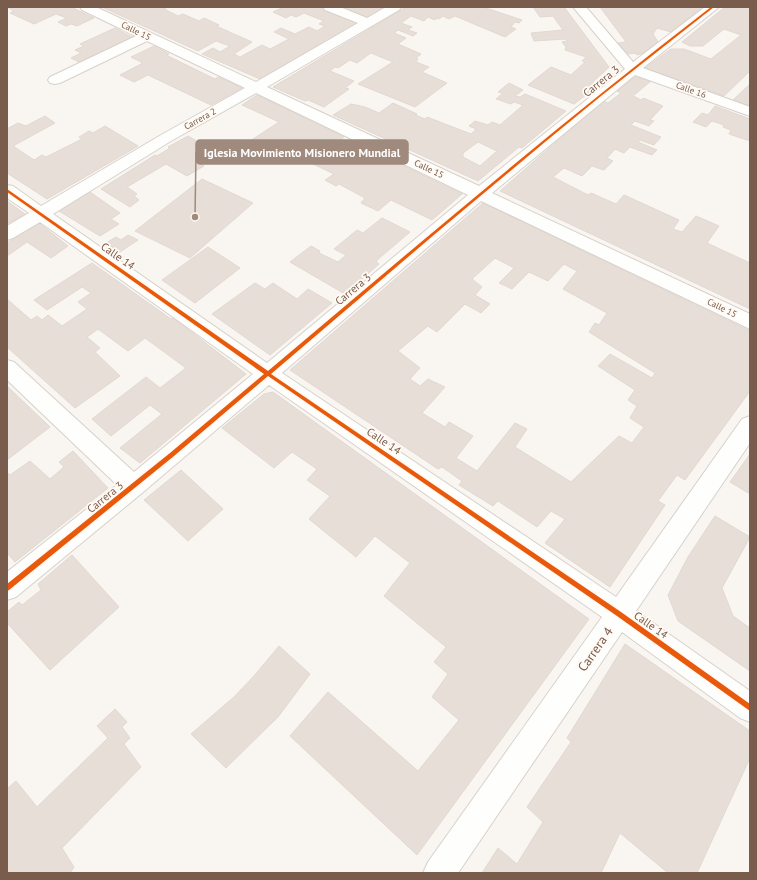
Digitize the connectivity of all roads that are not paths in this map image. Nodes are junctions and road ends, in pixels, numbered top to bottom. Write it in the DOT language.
graph roads {
  1 [pos="86,7"];
  2 [pos="329,7"];
  3 [pos="395,7"];
  4 [pos="579,7"];
  5 [pos="713,7"];
  6 [pos="368,23"];
  7 [pos="146,36"];
  8 [pos="632,69"];
  9 [pos="55,80"];
  10 [pos="257,87"];
  11 [pos="750,112"];
  12 [pos="7,190"];
  13 [pos="481,193"];
  14 [pos="41,214"];
  15 [pos="7,234"];
  16 [pos="750,322"];
  17 [pos="7,368"];
  18 [pos="268,374"];
  19 [pos="750,425"];
  20 [pos="134,486"];
  21 [pos="7,588"];
  22 [pos="619,614"];
  23 [pos="750,708"];
  24 [pos="439,873"];
  1 -- 7 [label="street, Calle 15"];
  2 -- 6 [label="street"];
  3 -- 6 [label="street, Carrera 2"];
  4 -- 8 [label="street"];
  5 -- 8 [label="street, Carrera 3"];
  6 -- 10 [label="street, Carrera 2"];
  7 -- 9 [label="street"];
  7 -- 10 [label="street, Calle 15"];
  8 -- 11 [label="street, Calle 16"];
  8 -- 13 [label="street, Carrera 3"];
  10 -- 13 [label="street, Calle 15"];
  10 -- 14 [label="street, Carrera 2"];
  12 -- 14 [label="street, Calle 14"];
  13 -- 16 [label="street, Calle 15"];
  13 -- 18 [label="street, Carrera 3"];
  14 -- 15 [label="street, Carrera 2"];
  14 -- 18 [label="street, Calle 14"];
  17 -- 20 [label="street"];
  18 -- 20 [label="street, Carrera 3"];
  18 -- 22 [label="street, Calle 14"];
  19 -- 22 [label="street, Carrera 4"];
  20 -- 21 [label="street, Carrera 3"];
  22 -- 23 [label="street, Calle 14"];
  22 -- 24 [label="street, Carrera 4"];
}
